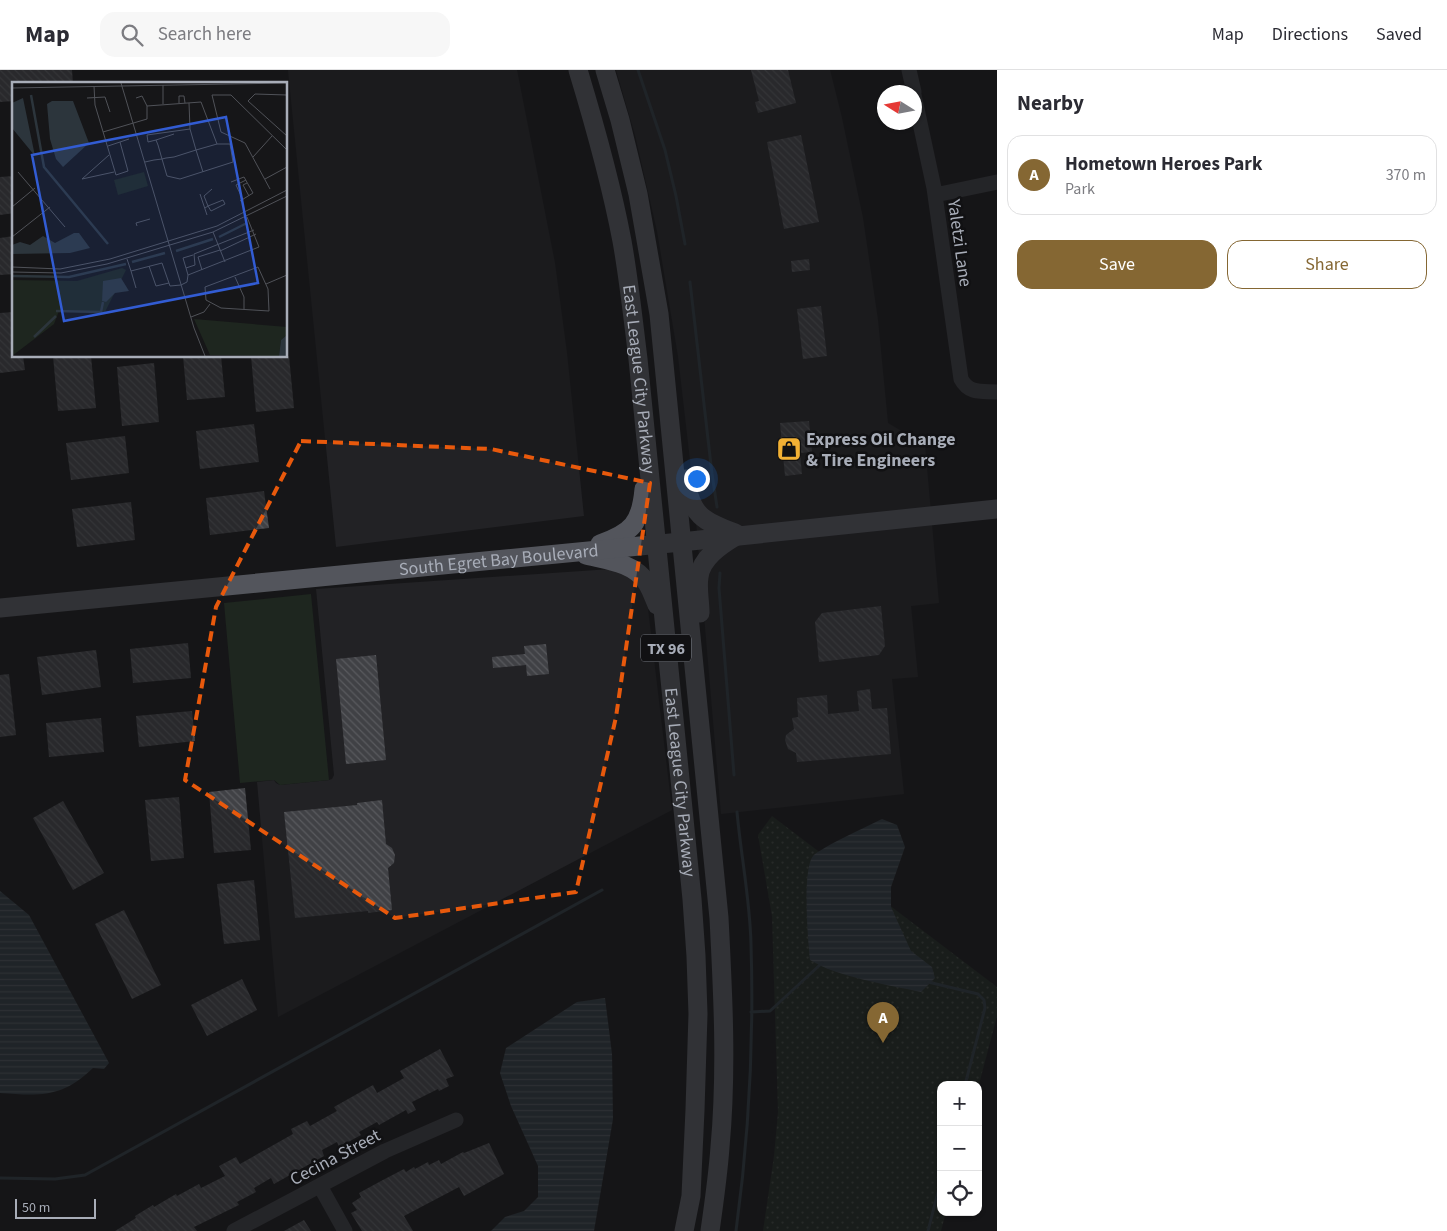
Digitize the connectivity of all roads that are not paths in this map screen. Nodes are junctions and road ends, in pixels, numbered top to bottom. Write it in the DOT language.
graph roads {
  1 [pos="578,70"];
  2 [pos="605,70"];
  3 [pos="909,70"];
  4 [pos="912,85"];
  5 [pos="921,130"];
  6 [pos="997,182"];
  7 [pos="935,195"];
  8 [pos="664,359"];
  9 [pos="997,392"];
  10 [pos="647,448"];
  11 [pos="997,509"];
  12 [pos="739,534"];
  13 [pos="681,542"];
  14 [pos="656,544"];
  15 [pos="576,552"];
  16 [pos="0,608"];
  17 [pos="664,621"];
  18 [pos="696,677"];
  19 [pos="456,1120"];
  20 [pos="320,1186"];
  21 [pos="234,1231"];
  22 [pos="345,1231"];
  23 [pos="684,1231"];
  24 [pos="710,1231"];
  1 -- 10 [label="main road, East League City Parkway / TX 96"];
  2 -- 8 [label="main road, East League City Parkway / TX 96"];
  3 -- 4 [label="street, Yaletzi Lane"];
  5 -- 7 [label="street, Yaletzi Lane"];
  6 -- 7 [label="street"];
  7 -- 9 [label="street, Yaletzi Lane"];
  8 -- 12 [label="main road"];
  8 -- 13 [label="main road, East League City Parkway / TX 96"];
  10 -- 14 [label="main road, East League City Parkway / TX 96"];
  10 -- 15 [label="main road"];
  11 -- 12 [label="main road, South Egret Bay Boulevard"];
  12 -- 13 [label="main road, South Egret Bay Boulevard"];
  12 -- 18 [label="main road"];
  13 -- 14 [label="main road, South Egret Bay Boulevard"];
  13 -- 18 [label="main road, East League City Parkway / TX 96"];
  14 -- 15 [label="main road, South Egret Bay Boulevard"];
  14 -- 17 [label="main road, East League City Parkway / TX 96"];
  15 -- 16 [label="main road, South Egret Bay Boulevard"];
  15 -- 17 [label="main road"];
  17 -- 23 [label="main road, East League City Parkway / TX 96"];
  18 -- 24 [label="main road, East League City Parkway / TX 96"];
  19 -- 20 [label="street, Cecina Street"];
  20 -- 21 [label="street, Cecina Street"];
  20 -- 22 [label="street"];
}
